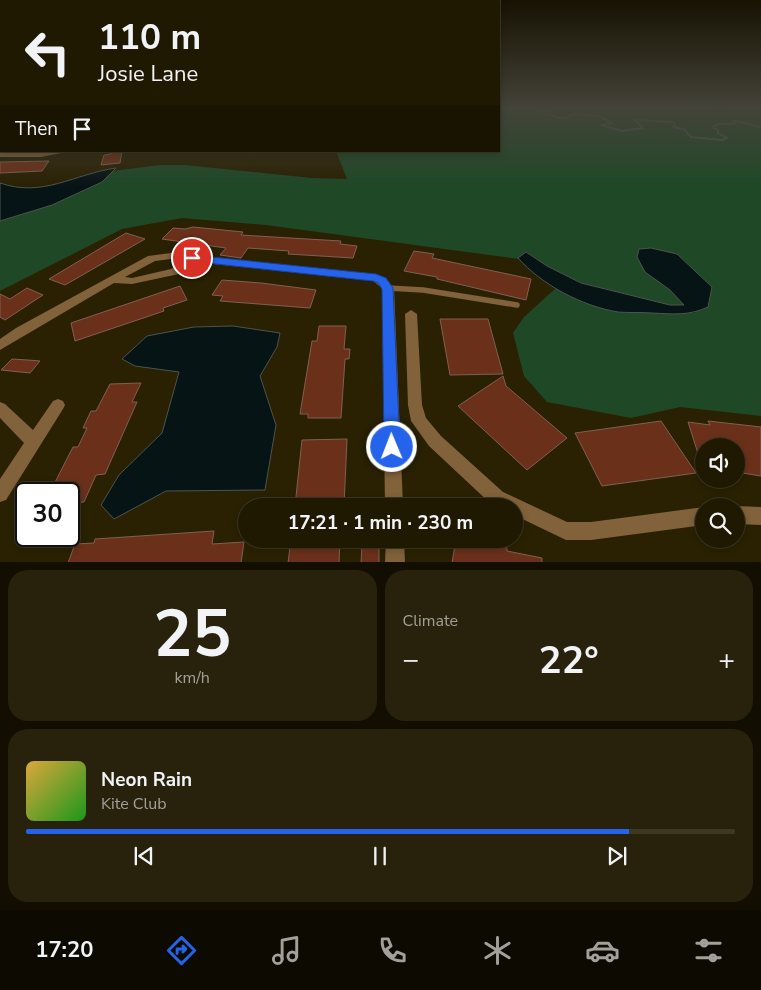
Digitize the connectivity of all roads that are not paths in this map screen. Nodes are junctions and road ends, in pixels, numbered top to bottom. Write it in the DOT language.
graph roads {
  1 [pos="61,152"];
  2 [pos="0,155"];
  3 [pos="192,258"];
  4 [pos="113,280"];
  5 [pos="388,288"];
  6 [pos="517,305"];
  7 [pos="411,314"];
  8 [pos="0,345"];
  9 [pos="58,405"];
  10 [pos="0,408"];
  11 [pos="34,442"];
  12 [pos="0,494"];
  13 [pos="394,498"];
  14 [pos="745,515"];
  15 [pos="761,516"];
  16 [pos="695,517"];
  17 [pos="395,548"];
  18 [pos="395,562"];
  1 -- 2 [label="street"];
  3 -- 4 [label="street"];
  3 -- 4 [label="street"];
  3 -- 5 [label="street"];
  4 -- 8 [label="street"];
  5 -- 6 [label="lane"];
  5 -- 13 [label="street"];
  7 -- 16 [label="street"];
  9 -- 11 [label="street"];
  10 -- 11 [label="street"];
  11 -- 12 [label="street"];
  14 -- 15 [label="street"];
  17 -- 18 [label="street"];
}
